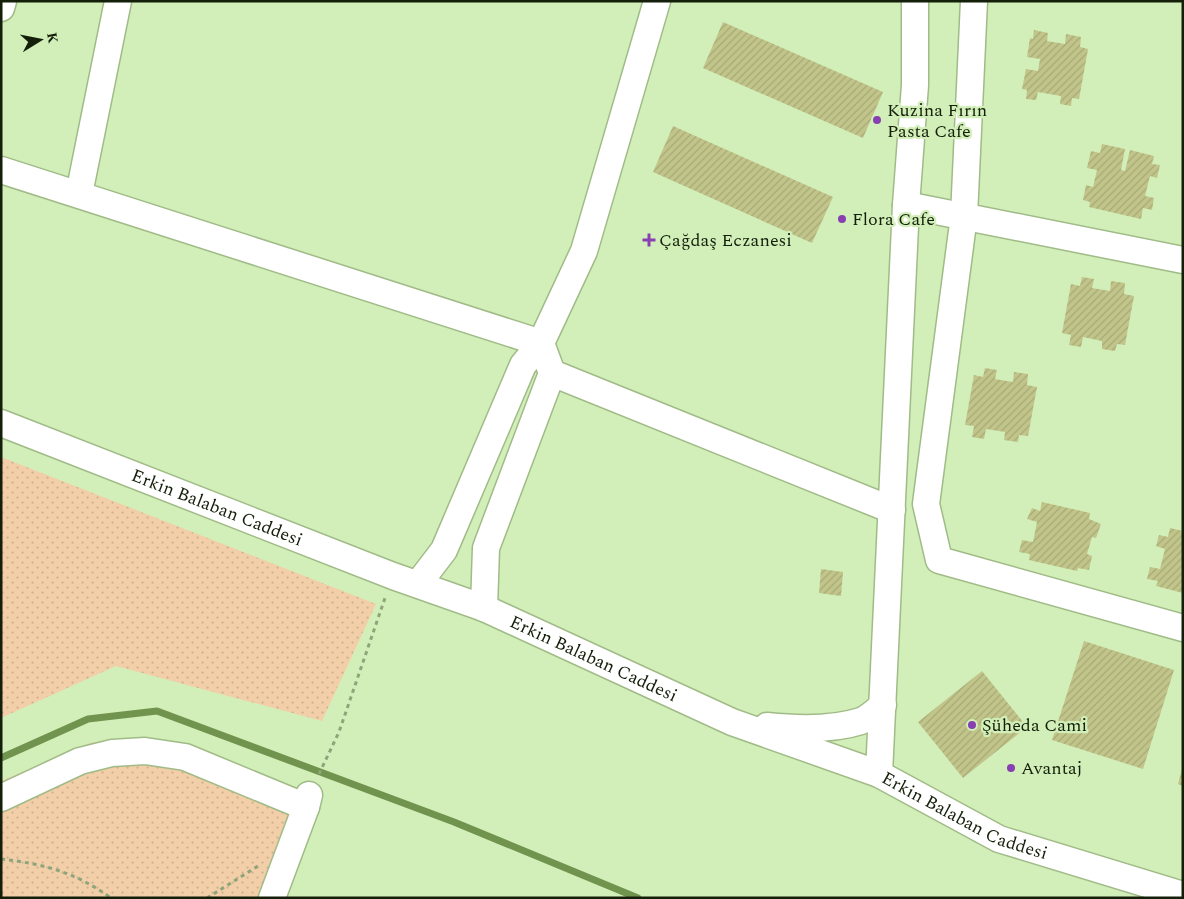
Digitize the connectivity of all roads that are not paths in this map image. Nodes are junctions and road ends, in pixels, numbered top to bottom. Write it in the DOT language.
graph roads {
  1 [pos="3,1"];
  2 [pos="118,1"];
  3 [pos="657,1"];
  4 [pos="914,1"];
  5 [pos="974,1"];
  6 [pos="1,8"];
  7 [pos="1,170"];
  8 [pos="79,194"];
  9 [pos="906,205"];
  10 [pos="964,216"];
  11 [pos="1183,260"];
  12 [pos="541,343"];
  13 [pos="552,373"];
  14 [pos="1,423"];
  15 [pos="892,510"];
  16 [pos="418,584"];
  17 [pos="484,608"];
  18 [pos="1183,628"];
  19 [pos="883,705"];
  20 [pos="732,722"];
  21 [pos="879,774"];
  22 [pos="1,798"];
  23 [pos="1183,895"];
  24 [pos="272,898"];
  1 -- 6 [label="street"];
  2 -- 8 [label="street"];
  3 -- 12 [label="street"];
  4 -- 9 [label="street"];
  5 -- 10 [label="street"];
  7 -- 8 [label="street"];
  8 -- 12 [label="street"];
  9 -- 10 [label="street"];
  9 -- 15 [label="street"];
  10 -- 11 [label="street"];
  10 -- 18 [label="street"];
  12 -- 13 [label="street"];
  12 -- 16 [label="street"];
  13 -- 15 [label="street"];
  13 -- 17 [label="street"];
  14 -- 16 [label="street, Erkin Balaban Caddesi"];
  15 -- 19 [label="street"];
  16 -- 17 [label="street, Erkin Balaban Caddesi"];
  17 -- 20 [label="street, Erkin Balaban Caddesi"];
  19 -- 20 [label="street"];
  19 -- 21 [label="street"];
  20 -- 21 [label="street, Erkin Balaban Caddesi"];
  21 -- 23 [label="street, Erkin Balaban Caddesi"];
  22 -- 24 [label="street"];
}
